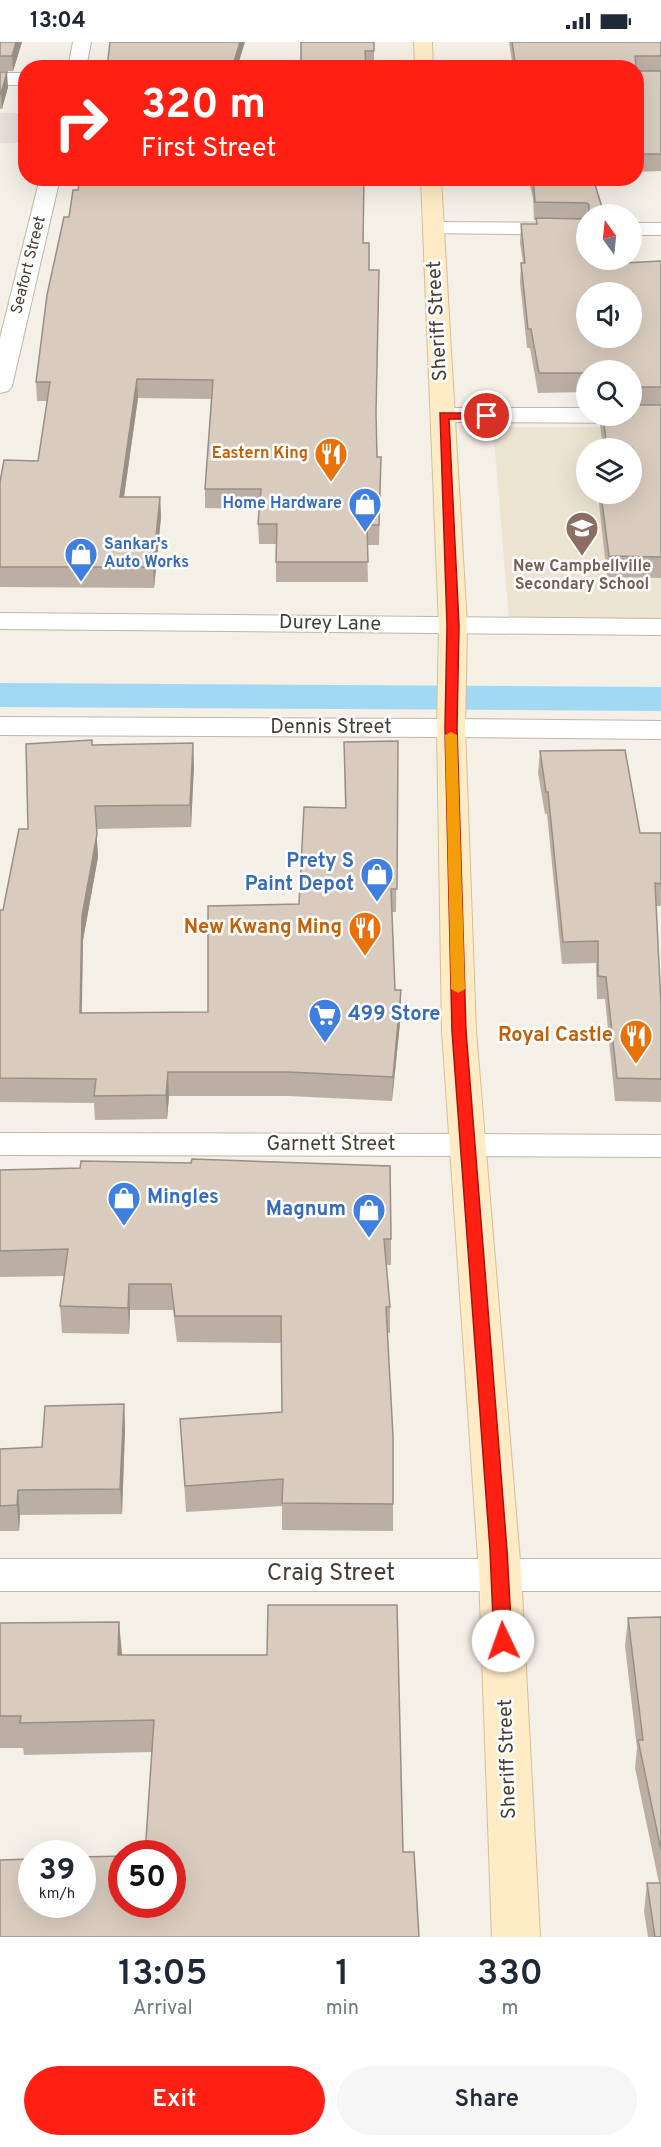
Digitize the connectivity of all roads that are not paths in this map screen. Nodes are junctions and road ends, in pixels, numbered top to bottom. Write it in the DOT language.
graph roads {
  1 [pos="82,42"];
  2 [pos="423,42"];
  3 [pos="79,60"];
  4 [pos="424,60"];
  5 [pos="0,79"];
  6 [pos="18,79"];
  7 [pos="48,186"];
  8 [pos="431,186"];
  9 [pos="434,228"];
  10 [pos="576,229"];
  11 [pos="642,229"];
  12 [pos="661,229"];
  13 [pos="0,386"];
  14 [pos="443,416"];
  15 [pos="661,416"];
  16 [pos="0,621"];
  17 [pos="453,626"];
  18 [pos="661,627"];
  19 [pos="0,726"];
  20 [pos="451,728"];
  21 [pos="661,730"];
  22 [pos="0,1144"];
  23 [pos="469,1145"];
  24 [pos="661,1146"];
  25 [pos="500,1573"];
  26 [pos="0,1575"];
  27 [pos="661,1575"];
  28 [pos="516,1937"];
  1 -- 3 [label="street"];
  2 -- 4 [label="main road"];
  5 -- 6 [label="street"];
  7 -- 13 [label="street, Seafort Street"];
  8 -- 9 [label="main road, Sheriff Street"];
  9 -- 10 [label="street"];
  9 -- 14 [label="main road, Sheriff Street"];
  11 -- 12 [label="street"];
  14 -- 15 [label="street"];
  14 -- 17 [label="main road, Sheriff Street"];
  16 -- 17 [label="street, Durey Lane"];
  17 -- 18 [label="street, Durey Lane"];
  17 -- 20 [label="main road, Sheriff Street"];
  19 -- 20 [label="street, Dennis Street"];
  20 -- 21 [label="street, Dennis Street"];
  20 -- 23 [label="main road, Sheriff Street"];
  22 -- 23 [label="street, Garnett Street"];
  23 -- 24 [label="street, Garnett Street"];
  23 -- 25 [label="main road, Sheriff Street"];
  25 -- 26 [label="street, Craig Street"];
  25 -- 27 [label="street, Craig Street"];
  25 -- 28 [label="main road, Sheriff Street"];
}
